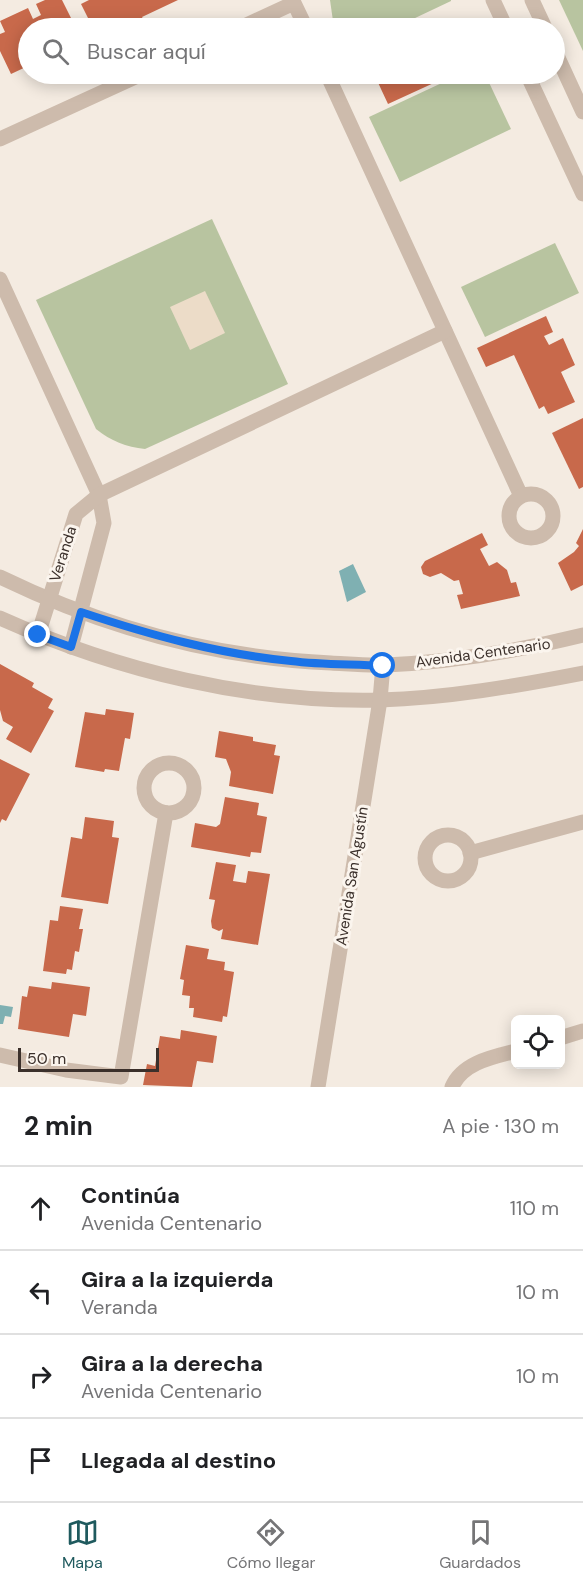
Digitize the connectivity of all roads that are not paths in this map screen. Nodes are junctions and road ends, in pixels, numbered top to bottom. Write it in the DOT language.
graph roads {
  1 [pos="493,0"];
  2 [pos="532,0"];
  3 [pos="262,18"];
  4 [pos="301,18"];
  5 [pos="501,18"];
  6 [pos="540,18"];
  7 [pos="565,72"];
  8 [pos="120,84"];
  9 [pos="332,84"];
  10 [pos="532,84"];
  11 [pos="583,112"];
  12 [pos="0,139"];
  13 [pos="583,194"];
  14 [pos="0,279"];
  15 [pos="446,332"];
  16 [pos="99,495"];
  17 [pos="521,496"];
  18 [pos="0,577"];
  19 [pos="48,600"];
  20 [pos="81,612"];
  21 [pos="0,618"];
  22 [pos="38,635"];
  23 [pos="583,635"];
  24 [pos="71,647"];
  25 [pos="383,666"];
  26 [pos="583,674"];
  27 [pos="380,700"];
  28 [pos="166,813"];
  29 [pos="583,822"];
  30 [pos="470,852"];
  31 [pos="583,1031"];
  32 [pos="565,1037"];
  33 [pos="511,1052"];
  34 [pos="0,1055"];
  35 [pos="318,1087"];
  36 [pos="452,1087"];
  1 -- 5 [label="street"];
  2 -- 6 [label="street"];
  3 -- 4 [label="street"];
  7 -- 11 [label="street"];
  8 -- 12 [label="street"];
  9 -- 15 [label="street"];
  10 -- 13 [label="street"];
  14 -- 16 [label="street"];
  15 -- 16 [label="street"];
  15 -- 17 [label="street"];
  16 -- 19 [label="street, Veranda"];
  16 -- 20 [label="street, Veranda"];
  18 -- 19 [label="street, Avenida Centenario"];
  19 -- 20 [label="street, Avenida Centenario"];
  19 -- 22 [label="street, Veranda"];
  20 -- 24 [label="street, Veranda"];
  20 -- 25 [label="street, Avenida Centenario"];
  21 -- 22 [label="street"];
  22 -- 24 [label="street"];
  23 -- 25 [label="street, Avenida Centenario"];
  24 -- 27 [label="street"];
  25 -- 27 [label="street, Avenida San Agustín"];
  26 -- 27 [label="street"];
  27 -- 35 [label="street, Avenida San Agustín"];
  28 -- 34 [label="street"];
  29 -- 30 [label="street"];
  31 -- 32 [label="street"];
  33 -- 36 [label="street"];
}
